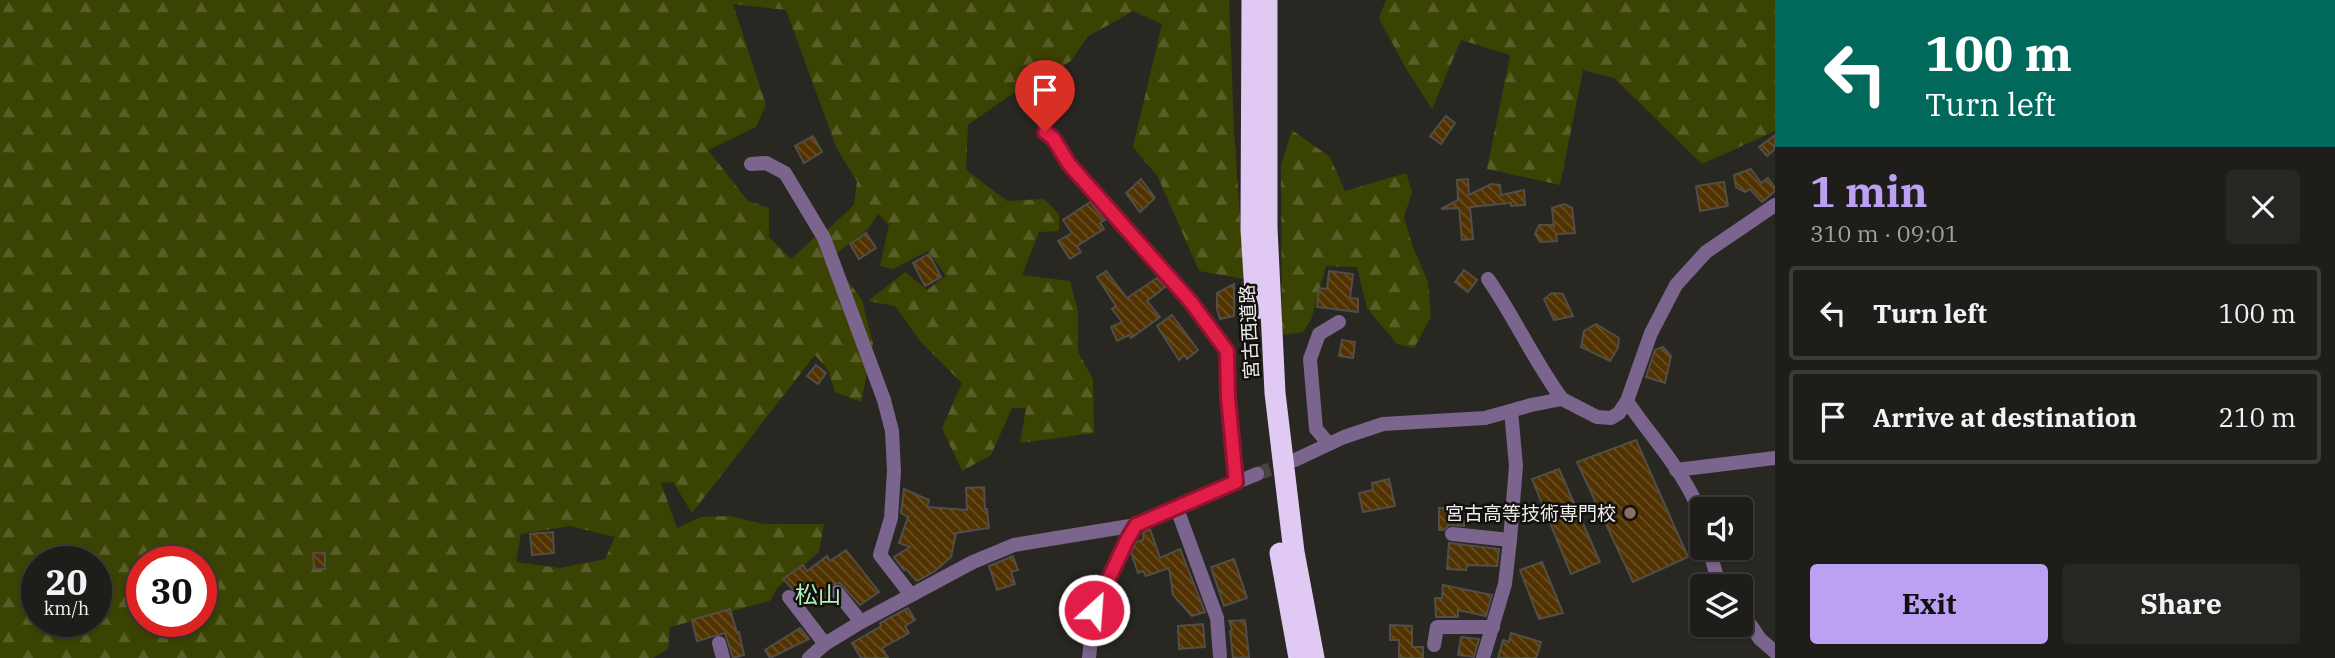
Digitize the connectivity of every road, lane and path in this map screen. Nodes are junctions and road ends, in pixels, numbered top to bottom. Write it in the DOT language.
graph roads {
  1 [pos="1252,0"];
  2 [pos="1267,0"];
  3 [pos="1045,132"];
  4 [pos="751,164"];
  5 [pos="1775,205"];
  6 [pos="1488,279"];
  7 [pos="1339,322"];
  8 [pos="1562,400"];
  9 [pos="1628,401"];
  10 [pos="1511,411"];
  11 [pos="1329,444"];
  12 [pos="1775,458"];
  13 [pos="1295,460"];
  14 [pos="1676,470"];
  15 [pos="1257,474"];
  16 [pos="1236,482"];
  17 [pos="1692,497"];
  18 [pos="1176,506"];
  19 [pos="1136,525"];
  20 [pos="1452,534"];
  21 [pos="1510,540"];
  22 [pos="837,592"];
  23 [pos="911,595"];
  24 [pos="789,597"];
  25 [pos="861,622"];
  26 [pos="1493,627"];
  27 [pos="1753,629"];
  28 [pos="719,642"];
  29 [pos="825,644"];
  30 [pos="1434,645"];
  31 [pos="1773,647"];
  32 [pos="1220,656"];
  33 [pos="723,658"];
  34 [pos="808,658"];
  35 [pos="1089,658"];
  36 [pos="1299,658"];
  37 [pos="1314,658"];
  38 [pos="1483,658"];
  1 -- 36 [label="highway, 宮古西道路"];
  2 -- 37 [label="highway, 宮古西道路"];
  3 -- 16 [label="street"];
  4 -- 23 [label="street"];
  5 -- 9 [label="street"];
  6 -- 8 [label="street"];
  7 -- 11 [label="street"];
  8 -- 9 [label="street"];
  8 -- 10 [label="street"];
  9 -- 14 [label="street"];
  10 -- 11 [label="street"];
  10 -- 21 [label="street"];
  11 -- 13 [label="street"];
  12 -- 14 [label="street"];
  14 -- 17 [label="street"];
  15 -- 16 [label="street"];
  16 -- 18 [label="street"];
  18 -- 19 [label="street"];
  18 -- 32 [label="street"];
  19 -- 23 [label="street"];
  19 -- 35 [label="street"];
  20 -- 21 [label="street"];
  21 -- 26 [label="street"];
  22 -- 25 [label="street"];
  23 -- 25 [label="street"];
  24 -- 29 [label="street"];
  25 -- 29 [label="street"];
  26 -- 30 [label="street"];
  26 -- 38 [label="street"];
  27 -- 31 [label="street"];
  28 -- 33 [label="street"];
  29 -- 34 [label="street"];
}
